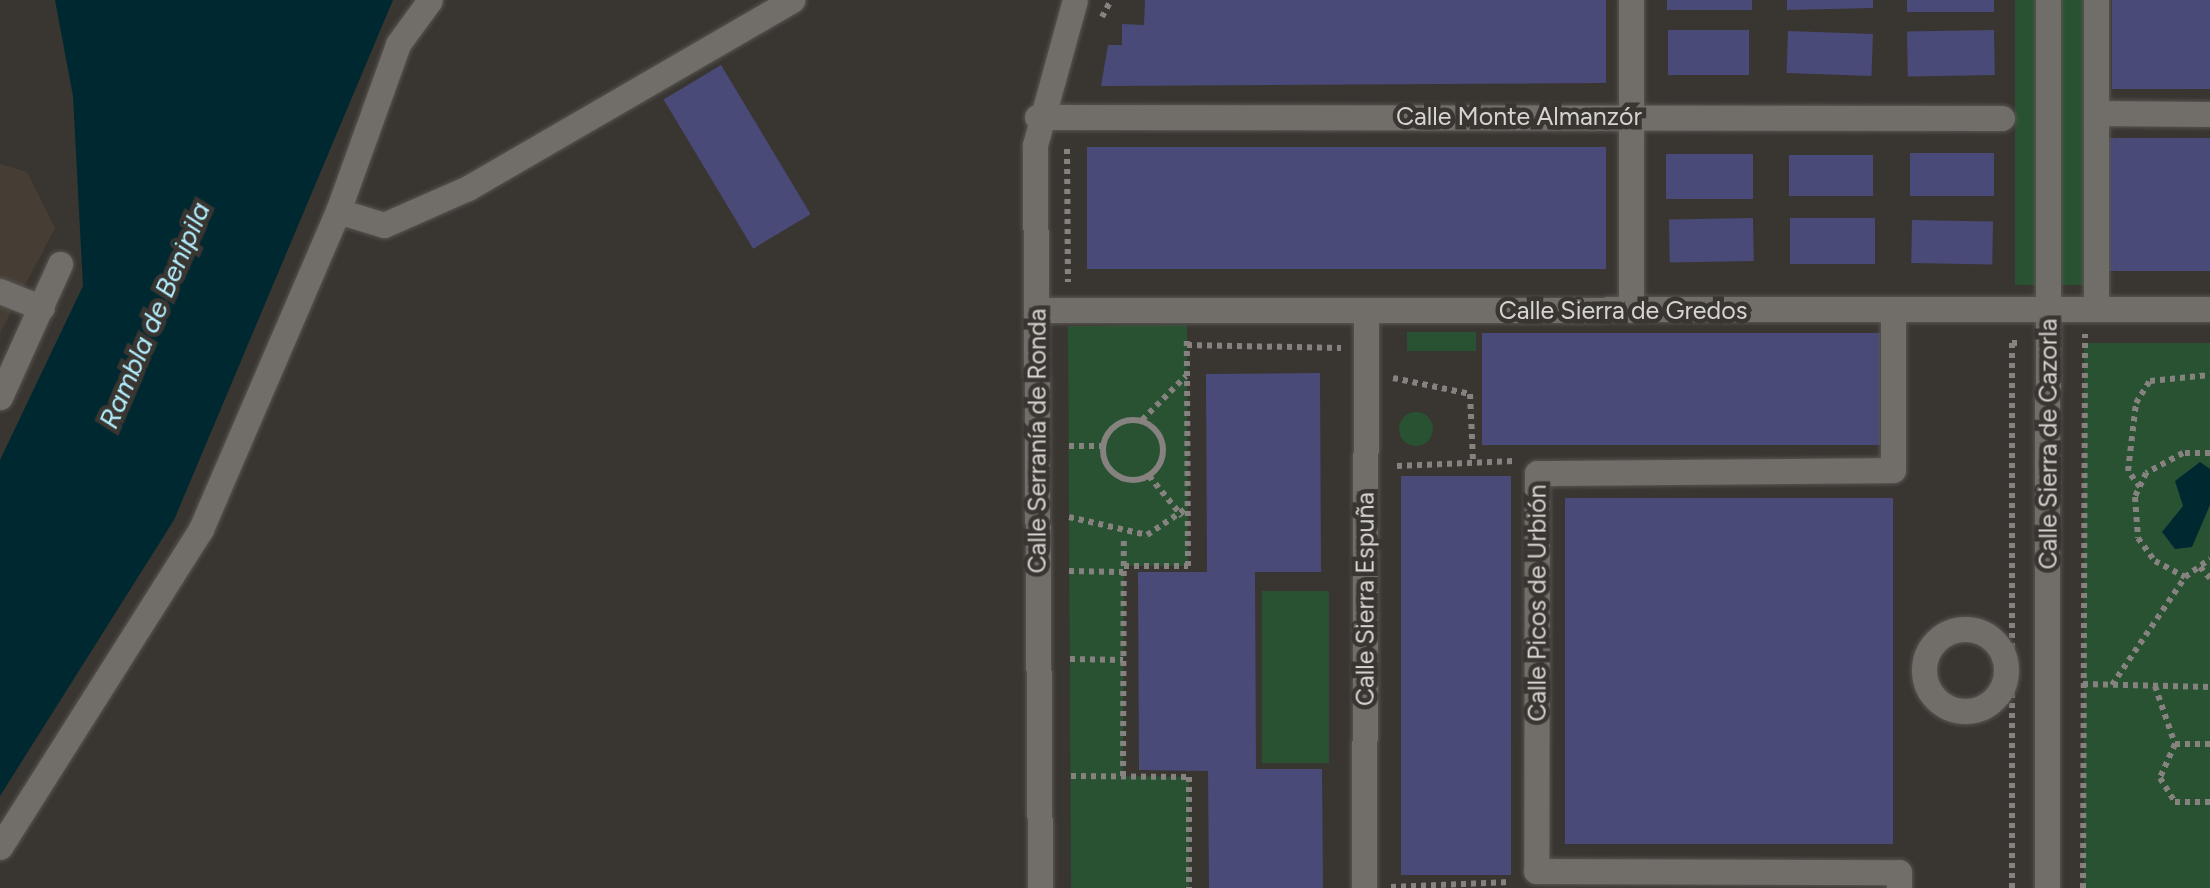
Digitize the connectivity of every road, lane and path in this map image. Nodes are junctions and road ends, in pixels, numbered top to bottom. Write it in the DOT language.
graph roads {
  1 [pos="430,0"];
  2 [pos="792,0"];
  3 [pos="1075,0"];
  4 [pos="1111,0"];
  5 [pos="1631,0"];
  6 [pos="2048,0"];
  7 [pos="2096,0"];
  8 [pos="1095,34"];
  9 [pos="2096,113"];
  10 [pos="2210,114"];
  11 [pos="1631,115"];
  12 [pos="1037,117"];
  13 [pos="1070,117"];
  14 [pos="2002,118"];
  15 [pos="338,210"];
  16 [pos="60,264"];
  17 [pos="0,292"];
  18 [pos="42,308"];
  19 [pos="1069,309"];
  20 [pos="1893,309"];
  21 [pos="2048,309"];
  22 [pos="2096,309"];
  23 [pos="2210,309"];
  24 [pos="1036,310"];
  25 [pos="1188,310"];
  26 [pos="1366,310"];
  27 [pos="1631,310"];
  28 [pos="2012,343"];
  29 [pos="2084,343"];
  30 [pos="2210,375"];
  31 [pos="1187,376"];
  32 [pos="0,396"];
  33 [pos="1142,420"];
  34 [pos="1475,426"];
  35 [pos="1068,429"];
  36 [pos="1069,446"];
  37 [pos="1102,446"];
  38 [pos="2210,453"];
  39 [pos="1452,462"];
  40 [pos="1473,462"];
  41 [pos="1069,464"];
  42 [pos="1537,472"];
  43 [pos="1149,476"];
  44 [pos="2140,487"];
  45 [pos="1069,499"];
  46 [pos="1188,507"];
  47 [pos="1069,516"];
  48 [pos="1182,516"];
  49 [pos="1069,535"];
  50 [pos="1124,536"];
  51 [pos="1069,553"];
  52 [pos="2210,559"];
  53 [pos="2200,567"];
  54 [pos="1124,569"];
  55 [pos="1070,571"];
  56 [pos="2185,577"];
  57 [pos="2210,578"];
  58 [pos="1070,588"];
  59 [pos="1070,641"];
  60 [pos="1070,658"];
  61 [pos="1124,660"];
  62 [pos="2009,668"];
  63 [pos="2048,668"];
  64 [pos="1070,678"];
  65 [pos="2083,684"];
  66 [pos="2112,685"];
  67 [pos="2155,686"];
  68 [pos="2210,687"];
  69 [pos="2175,744"];
  70 [pos="2210,744"];
  71 [pos="1070,756"];
  72 [pos="1070,776"];
  73 [pos="1124,776"];
  74 [pos="1071,794"];
  75 [pos="2210,802"];
  76 [pos="0,848"];
  77 [pos="1496,882"];
  78 [pos="1040,888"];
  79 [pos="1190,888"];
  80 [pos="1364,888"];
  81 [pos="1390,888"];
  82 [pos="1898,888"];
  83 [pos="2012,888"];
  84 [pos="2047,888"];
  85 [pos="2083,888"];
  1 -- 15 [label="street"];
  2 -- 15 [label="street"];
  3 -- 12 [label="street, Calle Serranía de Ronda"];
  4 -- 8 [label="path"];
  5 -- 11 [label="street"];
  6 -- 21 [label="street, Calle Sierra de Cazorla"];
  7 -- 9 [label="street, Calle Sierra de Cazorla"];
  9 -- 10 [label="street"];
  9 -- 22 [label="street, Calle Sierra de Cazorla"];
  11 -- 13 [label="street, Calle Monte Almanzór"];
  11 -- 14 [label="street, Calle Monte Almanzór"];
  11 -- 27 [label="street"];
  12 -- 13 [label="street, Calle Monte Almanzór"];
  12 -- 24 [label="street, Calle Serranía de Ronda"];
  13 -- 19 [label="path"];
  15 -- 76 [label="street"];
  16 -- 18 [label="street"];
  17 -- 18 [label="street"];
  18 -- 32 [label="street"];
  19 -- 24 [label="street, Calle Sierra de Gredos"];
  19 -- 25 [label="street, Calle Sierra de Gredos"];
  20 -- 21 [label="street, Calle Sierra de Gredos"];
  20 -- 27 [label="street, Calle Sierra de Gredos"];
  20 -- 42 [label="street, Calle Picos de Urbión"];
  21 -- 22 [label="street, Calle Sierra de Gredos"];
  21 -- 63 [label="street, Calle Sierra de Cazorla"];
  22 -- 23 [label="street, Calle Sierra de Gredos"];
  24 -- 78 [label="street, Calle Serranía de Ronda"];
  25 -- 26 [label="street, Calle Sierra de Gredos"];
  25 -- 31 [label="path"];
  26 -- 27 [label="street, Calle Sierra de Gredos"];
  26 -- 80 [label="street, Calle Sierra Espuña"];
  28 -- 62 [label="path"];
  29 -- 65 [label="path"];
  30 -- 44 [label="path"];
  31 -- 33 [label="path"];
  31 -- 46 [label="path"];
  33 -- 37 [label="path"];
  33 -- 43 [label="path"];
  34 -- 40 [label="path"];
  35 -- 36 [label="path"];
  36 -- 37 [label="path"];
  36 -- 41 [label="path"];
  37 -- 43 [label="path"];
  38 -- 44 [label="path"];
  39 -- 40 [label="path"];
  40 -- 42 [label="path"];
  42 -- 82 [label="street, Calle Picos de Urbión"];
  43 -- 48 [label="path"];
  44 -- 56 [label="path"];
  45 -- 47 [label="path"];
  46 -- 48 [label="path"];
  46 -- 54 [label="path"];
  47 -- 49 [label="path"];
  47 -- 50 [label="path"];
  48 -- 50 [label="path"];
  50 -- 54 [label="path"];
  51 -- 55 [label="path"];
  52 -- 53 [label="path"];
  53 -- 56 [label="path"];
  53 -- 57 [label="path"];
  54 -- 55 [label="path"];
  54 -- 61 [label="path"];
  55 -- 58 [label="path"];
  56 -- 66 [label="path"];
  59 -- 60 [label="path"];
  60 -- 61 [label="path"];
  60 -- 64 [label="path"];
  61 -- 73 [label="path"];
  62 -- 63 [label="street"];
  62 -- 83 [label="path"];
  63 -- 84 [label="street, Calle Sierra de Cazorla"];
  65 -- 66 [label="path"];
  65 -- 85 [label="path"];
  66 -- 67 [label="path"];
  67 -- 68 [label="path"];
  67 -- 69 [label="path"];
  69 -- 70 [label="path"];
  69 -- 75 [label="path"];
  71 -- 72 [label="path"];
  72 -- 73 [label="path"];
  72 -- 74 [label="path"];
  73 -- 79 [label="path"];
  77 -- 81 [label="path"];
}
